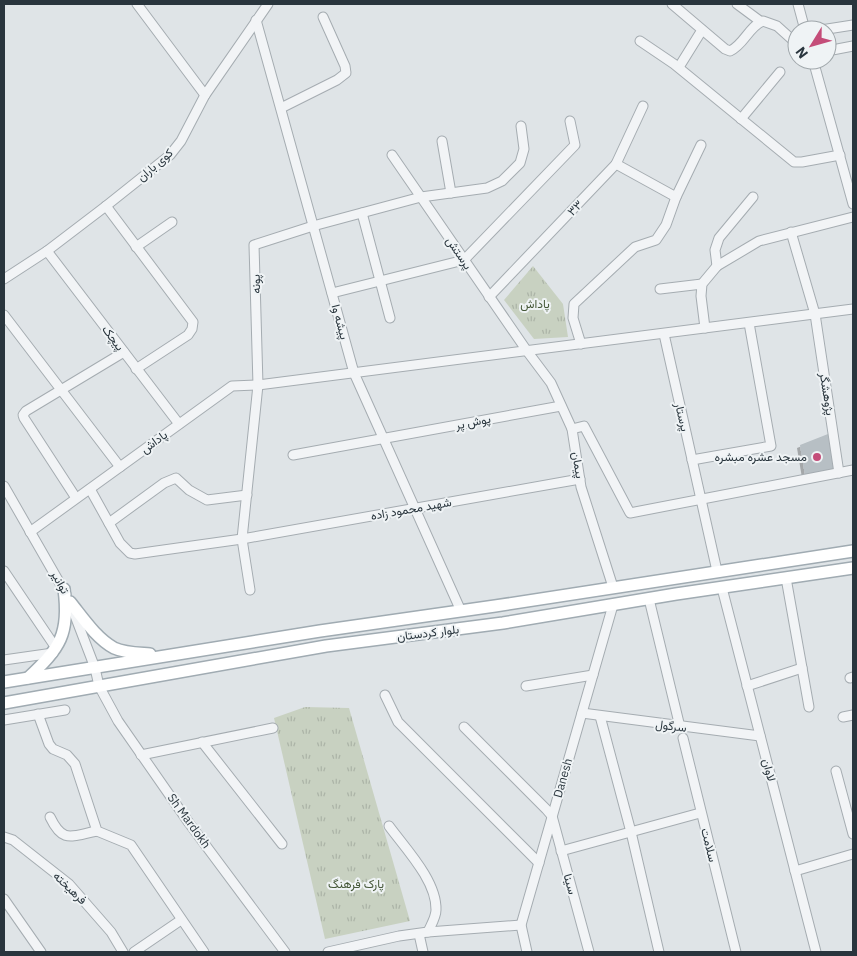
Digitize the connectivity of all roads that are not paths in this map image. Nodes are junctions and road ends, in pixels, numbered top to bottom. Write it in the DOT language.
graph roads {
  1 [pos="137,4"];
  2 [pos="268,4"];
  3 [pos="672,4"];
  4 [pos="737,4"];
  5 [pos="798,4"];
  6 [pos="323,17"];
  7 [pos="256,20"];
  8 [pos="802,20"];
  9 [pos="760,22"];
  10 [pos="853,24"];
  11 [pos="837,27"];
  12 [pos="702,30"];
  13 [pos="787,35"];
  14 [pos="640,40"];
  15 [pos="853,46"];
  16 [pos="837,49"];
  17 [pos="679,67"];
  18 [pos="816,70"];
  19 [pos="780,72"];
  20 [pos="205,95"];
  21 [pos="643,106"];
  22 [pos="281,108"];
  23 [pos="741,119"];
  24 [pos="570,121"];
  25 [pos="522,126"];
  26 [pos="442,141"];
  27 [pos="701,145"];
  28 [pos="392,154"];
  29 [pos="840,155"];
  30 [pos="616,164"];
  31 [pos="452,193"];
  32 [pos="421,197"];
  33 [pos="676,197"];
  34 [pos="753,197"];
  35 [pos="853,204"];
  36 [pos="106,206"];
  37 [pos="362,213"];
  38 [pos="853,217"];
  39 [pos="172,222"];
  40 [pos="313,226"];
  41 [pos="790,232"];
  42 [pos="136,247"];
  43 [pos="47,251"];
  44 [pos="464,260"];
  45 [pos="717,266"];
  46 [pos="4,279"];
  47 [pos="380,281"];
  48 [pos="702,284"];
  49 [pos="660,289"];
  50 [pos="332,293"];
  51 [pos="489,297"];
  52 [pos="853,309"];
  53 [pos="815,314"];
  54 [pos="4,315"];
  55 [pos="390,318"];
  56 [pos="750,323"];
  57 [pos="705,328"];
  58 [pos="664,334"];
  59 [pos="580,344"];
  60 [pos="527,351"];
  61 [pos="124,352"];
  62 [pos="136,368"];
  63 [pos="354,373"];
  64 [pos="258,386"];
  65 [pos="61,390"];
  66 [pos="561,406"];
  67 [pos="179,424"];
  68 [pos="572,429"];
  69 [pos="384,439"];
  70 [pos="293,455"];
  71 [pos="692,460"];
  72 [pos="120,467"];
  73 [pos="853,470"];
  74 [pos="839,473"];
  75 [pos="580,479"];
  76 [pos="4,486"];
  77 [pos="90,489"];
  78 [pos="247,495"];
  79 [pos="76,498"];
  80 [pos="701,499"];
  81 [pos="415,508"];
  82 [pos="109,523"];
  83 [pos="30,532"];
  84 [pos="242,538"];
  85 [pos="853,551"];
  86 [pos="853,568"];
  87 [pos="4,571"];
  88 [pos="717,571"];
  89 [pos="786,578"];
  90 [pos="613,587"];
  91 [pos="722,588"];
  92 [pos="64,589"];
  93 [pos="250,590"];
  94 [pos="648,599"];
  95 [pos="70,602"];
  96 [pos="613,605"];
  97 [pos="461,611"];
  98 [pos="54,650"];
  99 [pos="166,655"];
  100 [pos="4,660"];
  101 [pos="95,668"];
  102 [pos="802,668"];
  103 [pos="592,675"];
  104 [pos="28,678"];
  105 [pos="4,682"];
  106 [pos="99,686"];
  107 [pos="526,686"];
  108 [pos="748,686"];
  109 [pos="385,695"];
  110 [pos="4,703"];
  111 [pos="809,706"];
  112 [pos="64,710"];
  113 [pos="582,713"];
  114 [pos="38,714"];
  115 [pos="853,715"];
  116 [pos="600,716"];
  117 [pos="843,717"];
  118 [pos="4,720"];
  119 [pos="464,727"];
  120 [pos="680,727"];
  121 [pos="273,728"];
  122 [pos="760,736"];
  123 [pos="683,738"];
  124 [pos="202,742"];
  125 [pos="141,755"];
  126 [pos="836,771"];
  127 [pos="700,813"];
  128 [pos="50,816"];
  129 [pos="552,816"];
  130 [pos="389,826"];
  131 [pos="97,831"];
  132 [pos="632,832"];
  133 [pos="853,834"];
  134 [pos="4,837"];
  135 [pos="282,844"];
  136 [pos="561,851"];
  137 [pos="853,854"];
  138 [pos="539,863"];
  139 [pos="795,871"];
  140 [pos="4,899"];
  141 [pos="181,920"];
  142 [pos="521,925"];
  143 [pos="428,932"];
  144 [pos="418,934"];
  145 [pos="41,952"];
  146 [pos="123,952"];
  147 [pos="134,952"];
  148 [pos="204,952"];
  149 [pos="285,952"];
  150 [pos="328,952"];
  151 [pos="423,952"];
  152 [pos="527,952"];
  153 [pos="589,952"];
  154 [pos="659,952"];
  155 [pos="736,952"];
  156 [pos="816,952"];
  1 -- 20 [label="street"];
  2 -- 7 [label="street, کوی باران"];
  3 -- 12 [label="street"];
  4 -- 9 [label="street"];
  5 -- 8 [label="street"];
  6 -- 22 [label="street"];
  7 -- 20 [label="street, کوی باران"];
  7 -- 22 [label="street, پیشه وا"];
  9 -- 12 [label="street"];
  9 -- 13 [label="street"];
  10 -- 11 [label="street"];
  12 -- 17 [label="street"];
  14 -- 17 [label="street"];
  15 -- 16 [label="street"];
  17 -- 23 [label="street"];
  18 -- 29 [label="street"];
  19 -- 23 [label="street"];
  20 -- 36 [label="street, کوی باران"];
  21 -- 30 [label="street, ۳۳"];
  22 -- 40 [label="street, پیشه وا"];
  23 -- 29 [label="street"];
  24 -- 44 [label="street"];
  25 -- 31 [label="street"];
  26 -- 31 [label="street"];
  27 -- 33 [label="street"];
  28 -- 32 [label="street, پرستش"];
  29 -- 35 [label="street"];
  30 -- 33 [label="street"];
  30 -- 51 [label="street, ۳۳"];
  31 -- 32 [label="street"];
  32 -- 37 [label="street"];
  32 -- 44 [label="street, پرستش"];
  33 -- 59 [label="street"];
  34 -- 45 [label="street"];
  36 -- 42 [label="street"];
  36 -- 43 [label="street, کوی باران"];
  37 -- 40 [label="street"];
  37 -- 47 [label="street"];
  38 -- 41 [label="street"];
  39 -- 42 [label="street"];
  40 -- 50 [label="street, پیشه وا"];
  40 -- 64 [label="street, پونه"];
  41 -- 45 [label="street"];
  41 -- 53 [label="street, پژوهشگر"];
  42 -- 62 [label="street"];
  43 -- 46 [label="street, کوی باران"];
  43 -- 61 [label="street, پیچک"];
  44 -- 47 [label="street"];
  44 -- 51 [label="street, پرستش"];
  45 -- 48 [label="street"];
  47 -- 50 [label="street"];
  47 -- 55 [label="street"];
  48 -- 49 [label="street"];
  48 -- 57 [label="street"];
  50 -- 63 [label="street, پیشه وا"];
  51 -- 60 [label="street, پرستش"];
  52 -- 53 [label="street, پاداش"];
  53 -- 56 [label="street, پاداش"];
  53 -- 74 [label="street, پژوهشگر"];
  54 -- 65 [label="street"];
  56 -- 57 [label="street, پاداش"];
  56 -- 71 [label="street"];
  57 -- 58 [label="street, پاداش"];
  58 -- 59 [label="street, پاداش"];
  58 -- 71 [label="street, پرستار"];
  59 -- 60 [label="street, پاداش"];
  60 -- 63 [label="street, پاداش"];
  60 -- 66 [label="street, پیمان"];
  61 -- 62 [label="street, پیچک"];
  61 -- 65 [label="street"];
  62 -- 67 [label="street, پیچک"];
  63 -- 64 [label="street, پاداش"];
  63 -- 69 [label="street, پیشه وا"];
  64 -- 67 [label="street, پاداش"];
  64 -- 78 [label="street"];
  65 -- 72 [label="street"];
  65 -- 79 [label="street"];
  66 -- 68 [label="street, پیمان"];
  66 -- 69 [label="street, پوش پر"];
  67 -- 72 [label="street, پاداش"];
  68 -- 75 [label="street, پیمان"];
  68 -- 80 [label="street"];
  69 -- 70 [label="street, پوش پر"];
  69 -- 81 [label="street, پیشه وا"];
  71 -- 80 [label="street, پرستار"];
  72 -- 77 [label="street, پاداش"];
  73 -- 74 [label="street"];
  74 -- 80 [label="street"];
  75 -- 81 [label="street, شهید محمود زاده"];
  75 -- 90 [label="street, پیمان"];
  76 -- 83 [label="street, توانیر"];
  77 -- 79 [label="street, پاداش"];
  77 -- 82 [label="street"];
  78 -- 82 [label="street"];
  78 -- 84 [label="street"];
  79 -- 83 [label="street, پاداش"];
  80 -- 88 [label="street, پرستار"];
  81 -- 84 [label="street, شهید محمود زاده"];
  81 -- 97 [label="street, پیشه وا"];
  82 -- 84 [label="street, شهید محمود زاده"];
  83 -- 92 [label="street, توانیر"];
  84 -- 93 [label="street"];
  85 -- 88 [label="main road, بلوار کردستان"];
  86 -- 89 [label="main road, بلوار کردستان"];
  87 -- 98 [label="street"];
  88 -- 90 [label="main road, بلوار کردستان"];
  89 -- 91 [label="main road, بلوار کردستان"];
  89 -- 102 [label="street"];
  90 -- 97 [label="main road, بلوار کردستان"];
  91 -- 94 [label="main road, بلوار کردستان"];
  91 -- 108 [label="street, لاوان"];
  92 -- 95 [label="street, توانیر"];
  92 -- 98 [label="main road"];
  94 -- 96 [label="main road, بلوار کردستان"];
  94 -- 120 [label="street"];
  95 -- 99 [label="main road"];
  95 -- 101 [label="street, توانیر"];
  96 -- 103 [label="street, Danesh"];
  96 -- 106 [label="main road, بلوار کردستان"];
  97 -- 99 [label="main road, بلوار کردستان"];
  98 -- 100 [label="street"];
  98 -- 104 [label="main road"];
  99 -- 101 [label="main road, بلوار کردستان"];
  101 -- 104 [label="main road, بلوار کردستان"];
  101 -- 106 [label="street, توانیر"];
  102 -- 108 [label="street"];
  102 -- 111 [label="street"];
  103 -- 107 [label="street"];
  103 -- 113 [label="street, Danesh"];
  104 -- 105 [label="main road, بلوار کردستان"];
  106 -- 110 [label="main road, بلوار کردستان"];
  106 -- 125 [label="street, Sh Mardokh"];
  108 -- 122 [label="street, لاوان"];
  109 -- 138 [label="street"];
  112 -- 114 [label="street"];
  113 -- 116 [label="street, سرگول"];
  113 -- 129 [label="street, Danesh"];
  114 -- 118 [label="street"];
  114 -- 131 [label="street"];
  115 -- 117 [label="street"];
  116 -- 120 [label="street, سرگول"];
  116 -- 132 [label="street"];
  119 -- 129 [label="street"];
  120 -- 122 [label="street, سرگول"];
  121 -- 124 [label="street"];
  122 -- 139 [label="street, لاوان"];
  123 -- 127 [label="street, سلامت"];
  124 -- 125 [label="street"];
  124 -- 135 [label="street"];
  125 -- 149 [label="street, Sh Mardokh"];
  126 -- 133 [label="street"];
  127 -- 132 [label="street"];
  127 -- 155 [label="street, سلامت"];
  128 -- 131 [label="street"];
  129 -- 136 [label="street, سینا"];
  129 -- 138 [label="street, Danesh"];
  130 -- 143 [label="street"];
  131 -- 141 [label="street"];
  132 -- 136 [label="street"];
  132 -- 154 [label="street"];
  134 -- 146 [label="street, فرهیخته"];
  136 -- 153 [label="street, سینا"];
  137 -- 139 [label="street"];
  138 -- 142 [label="street, Danesh"];
  139 -- 156 [label="street, لاوان"];
  140 -- 145 [label="street"];
  141 -- 147 [label="street"];
  141 -- 148 [label="street"];
  142 -- 143 [label="street"];
  142 -- 152 [label="street, Danesh"];
  143 -- 144 [label="street"];
  144 -- 150 [label="street"];
  144 -- 151 [label="street"];
}
